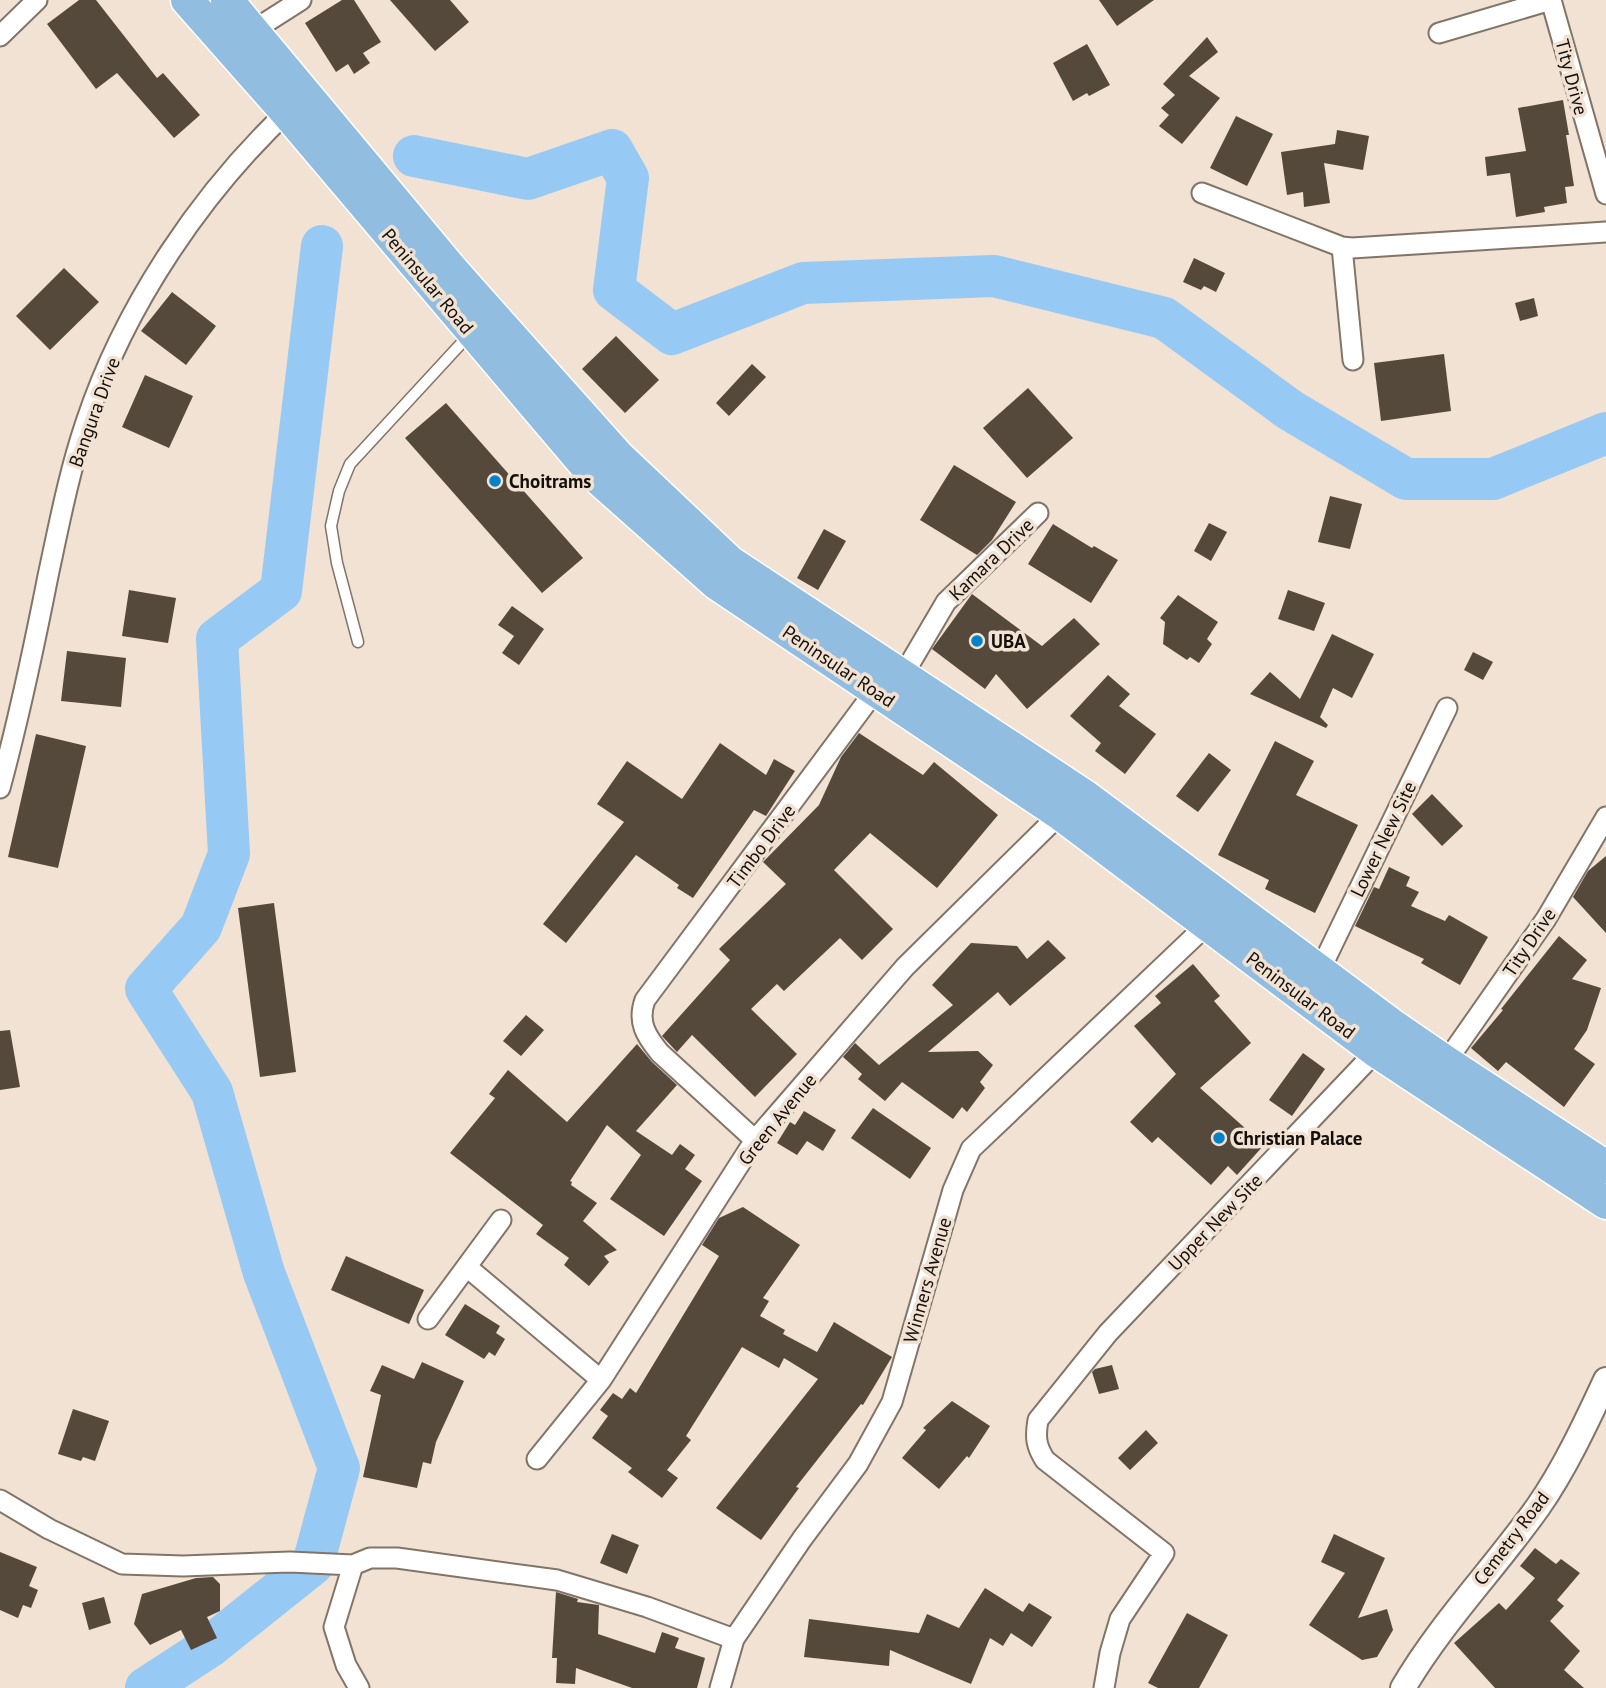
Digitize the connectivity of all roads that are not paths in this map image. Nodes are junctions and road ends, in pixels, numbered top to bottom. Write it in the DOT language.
graph roads {
  1 [pos="37,0"];
  2 [pos="187,0"];
  3 [pos="227,0"];
  4 [pos="301,0"];
  5 [pos="1551,0"];
  6 [pos="254,30"];
  7 [pos="1439,33"];
  8 [pos="0,36"];
  9 [pos="296,103"];
  10 [pos="1202,193"];
  11 [pos="1606,194"];
  12 [pos="1606,232"];
  13 [pos="1342,247"];
  14 [pos="472,332"];
  15 [pos="1353,360"];
  16 [pos="1038,513"];
  17 [pos="358,642"];
  18 [pos="889,684"];
  19 [pos="1447,708"];
  20 [pos="0,788"];
  21 [pos="1060,814"];
  22 [pos="1606,817"];
  23 [pos="1227,901"];
  24 [pos="1207,925"];
  25 [pos="1320,970"];
  26 [pos="1386,1039"];
  27 [pos="1446,1062"];
  28 [pos="755,1140"];
  29 [pos="1606,1167"];
  30 [pos="1606,1203"];
  31 [pos="501,1220"];
  32 [pos="467,1267"];
  33 [pos="428,1319"];
  34 [pos="601,1380"];
  35 [pos="1606,1380"];
  36 [pos="537,1459"];
  37 [pos="0,1500"];
  38 [pos="353,1565"];
  39 [pos="734,1639"];
  40 [pos="359,1688"];
  41 [pos="720,1688"];
  42 [pos="1104,1688"];
  43 [pos="1403,1688"];
  1 -- 8 [label="street"];
  2 -- 9 [label="main road, Peninsular Road"];
  3 -- 6 [label="main road, Peninsular Road"];
  4 -- 6 [label="street"];
  5 -- 7 [label="street"];
  5 -- 11 [label="street, Tity Drive"];
  6 -- 9 [label="main road, Peninsular Road"];
  9 -- 14 [label="main road, Peninsular Road"];
  9 -- 18 [label="main road, Peninsular Road"];
  9 -- 20 [label="street, Bangura Drive"];
  10 -- 13 [label="street"];
  12 -- 13 [label="street"];
  13 -- 15 [label="street"];
  14 -- 17 [label="lane"];
  14 -- 18 [label="main road, Peninsular Road"];
  16 -- 18 [label="street, Kamara Drive"];
  18 -- 21 [label="main road, Peninsular Road"];
  18 -- 23 [label="main road, Peninsular Road"];
  18 -- 28 [label="street, Timbo Drive"];
  19 -- 25 [label="street, Lower New Site"];
  21 -- 24 [label="main road, Peninsular Road"];
  21 -- 28 [label="street, Green Avenue"];
  22 -- 27 [label="street, Tity Drive"];
  23 -- 24 [label="street, Winners Avenue"];
  23 -- 25 [label="main road, Peninsular Road"];
  24 -- 26 [label="main road, Peninsular Road"];
  24 -- 39 [label="street, Winners Avenue"];
  25 -- 26 [label="main road, Peninsular Road"];
  26 -- 27 [label="main road, Peninsular Road"];
  26 -- 30 [label="main road, Peninsular Road"];
  26 -- 42 [label="street, Upper New Site"];
  27 -- 29 [label="main road, Peninsular Road"];
  28 -- 34 [label="street, Green Avenue"];
  31 -- 32 [label="street"];
  32 -- 33 [label="street"];
  32 -- 34 [label="street"];
  34 -- 36 [label="street, Green Avenue"];
  35 -- 43 [label="street, Cemetry Road"];
  37 -- 38 [label="street"];
  38 -- 39 [label="street"];
  38 -- 40 [label="street"];
  39 -- 41 [label="street, Winners Avenue"];
}
